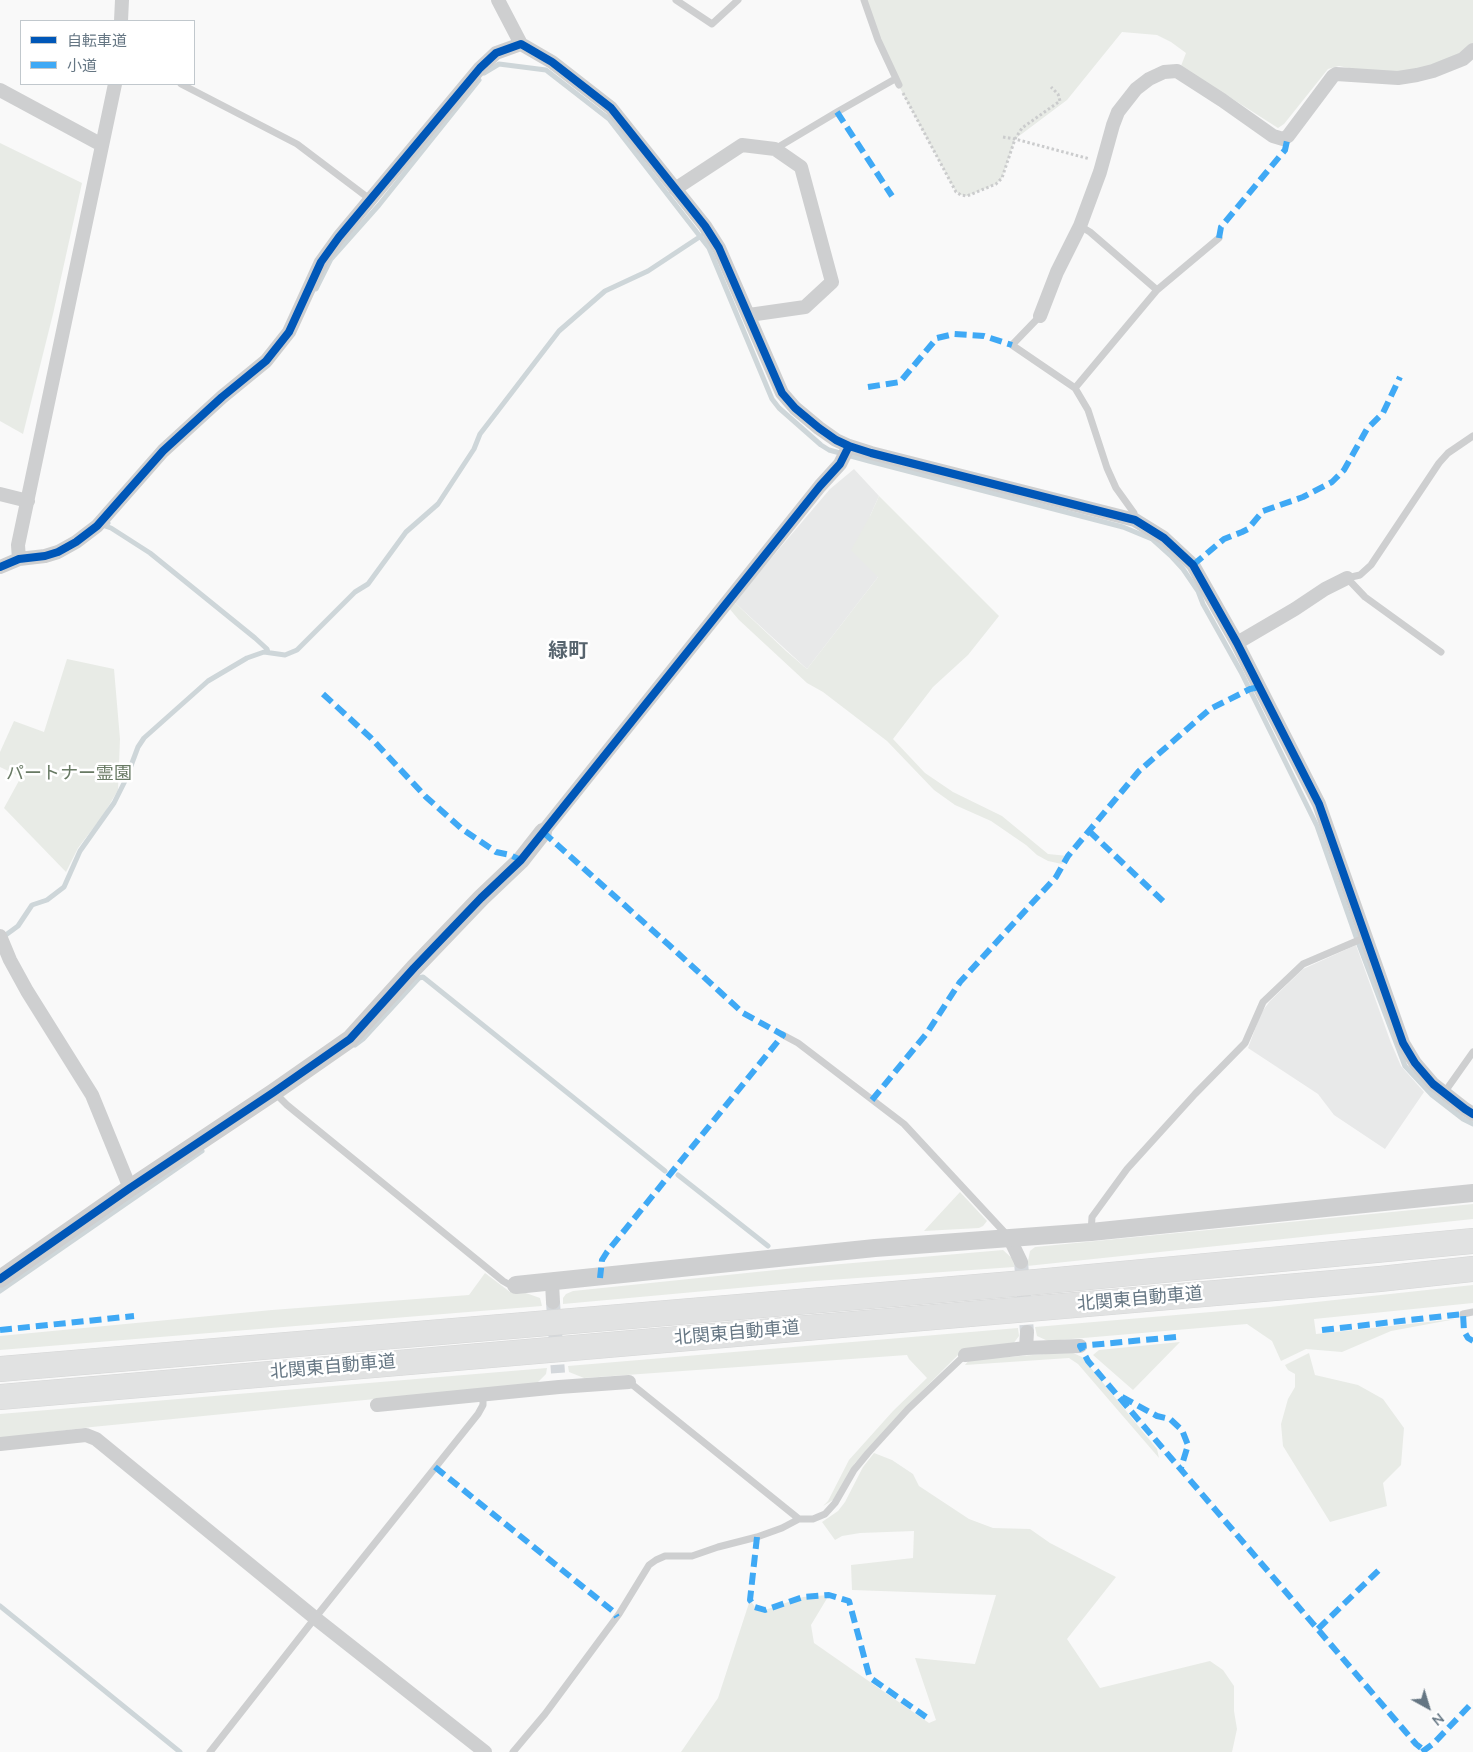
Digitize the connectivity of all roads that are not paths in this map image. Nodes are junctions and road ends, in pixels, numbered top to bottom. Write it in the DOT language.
graph roads {
  1 [pos="122,0"];
  2 [pos="498,0"];
  3 [pos="676,0"];
  4 [pos="738,0"];
  5 [pos="864,0"];
  6 [pos="121,20"];
  7 [pos="521,44"];
  8 [pos="1473,50"];
  9 [pos="115,85"];
  10 [pos="183,85"];
  11 [pos="0,90"];
  12 [pos="102,145"];
  13 [pos="774,149"];
  14 [pos="676,189"];
  15 [pos="371,200"];
  16 [pos="1080,226"];
  17 [pos="1219,238"];
  18 [pos="1157,290"];
  19 [pos="748,315"];
  20 [pos="1040,316"];
  21 [pos="1075,388"];
  22 [pos="1473,436"];
  23 [pos="849,446"];
  24 [pos="0,494"];
  25 [pos="28,501"];
  26 [pos="1135,520"];
  27 [pos="19,560"];
  28 [pos="0,567"];
  29 [pos="1347,578"];
  30 [pos="1237,643"];
  31 [pos="1441,652"];
  32 [pos="543,832"];
  33 [pos="1366,937"];
  34 [pos="1,939"];
  35 [pos="783,1035"];
  36 [pos="1473,1052"];
  37 [pos="274,1092"];
  38 [pos="1444,1093"];
  39 [pos="1473,1114"];
  40 [pos="130,1188"];
  41 [pos="1473,1193"];
  42 [pos="1091,1232"];
  43 [pos="1009,1237"];
  44 [pos="1473,1241"];
  45 [pos="1021,1262"];
  46 [pos="1473,1269"];
  47 [pos="0,1279"];
  48 [pos="552,1283"];
  49 [pos="516,1285"];
  50 [pos="552,1302"];
  51 [pos="1473,1312"];
  52 [pos="1463,1314"];
  53 [pos="1026,1332"];
  54 [pos="1080,1346"];
  55 [pos="1026,1348"];
  56 [pos="965,1355"];
  57 [pos="0,1369"];
  58 [pos="629,1382"];
  59 [pos="483,1395"];
  60 [pos="0,1397"];
  61 [pos="377,1405"];
  62 [pos="0,1444"];
  63 [pos="799,1519"];
  64 [pos="314,1618"];
  65 [pos="210,1752"];
  66 [pos="485,1752"];
  67 [pos="513,1752"];
  1 -- 6 [label="street"];
  2 -- 7 [label="street"];
  3 -- 4 [label="lane"];
  5 -- 13 [label="lane"];
  7 -- 14 [label="street"];
  7 -- 15 [label="street"];
  8 -- 16 [label="street"];
  9 -- 12 [label="street"];
  10 -- 15 [label="lane"];
  11 -- 12 [label="street"];
  12 -- 25 [label="street"];
  13 -- 14 [label="street"];
  13 -- 19 [label="street"];
  14 -- 19 [label="street"];
  15 -- 27 [label="street"];
  16 -- 18 [label="lane"];
  16 -- 20 [label="street"];
  17 -- 18 [label="lane"];
  18 -- 21 [label="lane"];
  19 -- 23 [label="street"];
  20 -- 21 [label="lane"];
  21 -- 26 [label="lane"];
  22 -- 29 [label="lane"];
  23 -- 26 [label="street"];
  23 -- 32 [label="street"];
  24 -- 25 [label="street"];
  25 -- 27 [label="street"];
  26 -- 30 [label="street"];
  27 -- 28 [label="street"];
  29 -- 30 [label="street"];
  29 -- 31 [label="lane"];
  30 -- 33 [label="street"];
  32 -- 37 [label="street"];
  33 -- 38 [label="street"];
  33 -- 42 [label="lane"];
  34 -- 40 [label="street"];
  35 -- 43 [label="lane"];
  36 -- 38 [label="lane"];
  37 -- 40 [label="street"];
  37 -- 49 [label="lane"];
  38 -- 39 [label="street"];
  40 -- 47 [label="street"];
  41 -- 42 [label="street"];
  42 -- 43 [label="street"];
  43 -- 45 [label="street"];
  43 -- 48 [label="street"];
  44 -- 57 [label="highway, 北関東自動車道"];
  46 -- 60 [label="highway, 北関東自動車道"];
  48 -- 49 [label="street"];
  48 -- 50 [label="street"];
  51 -- 52 [label="lane"];
  53 -- 55 [label="street"];
  54 -- 55 [label="street"];
  55 -- 56 [label="street"];
  56 -- 63 [label="lane"];
  58 -- 59 [label="street"];
  58 -- 63 [label="lane"];
  59 -- 61 [label="street"];
  59 -- 64 [label="lane"];
  62 -- 64 [label="street"];
  63 -- 67 [label="lane"];
  64 -- 65 [label="lane"];
  64 -- 66 [label="street"];
}
